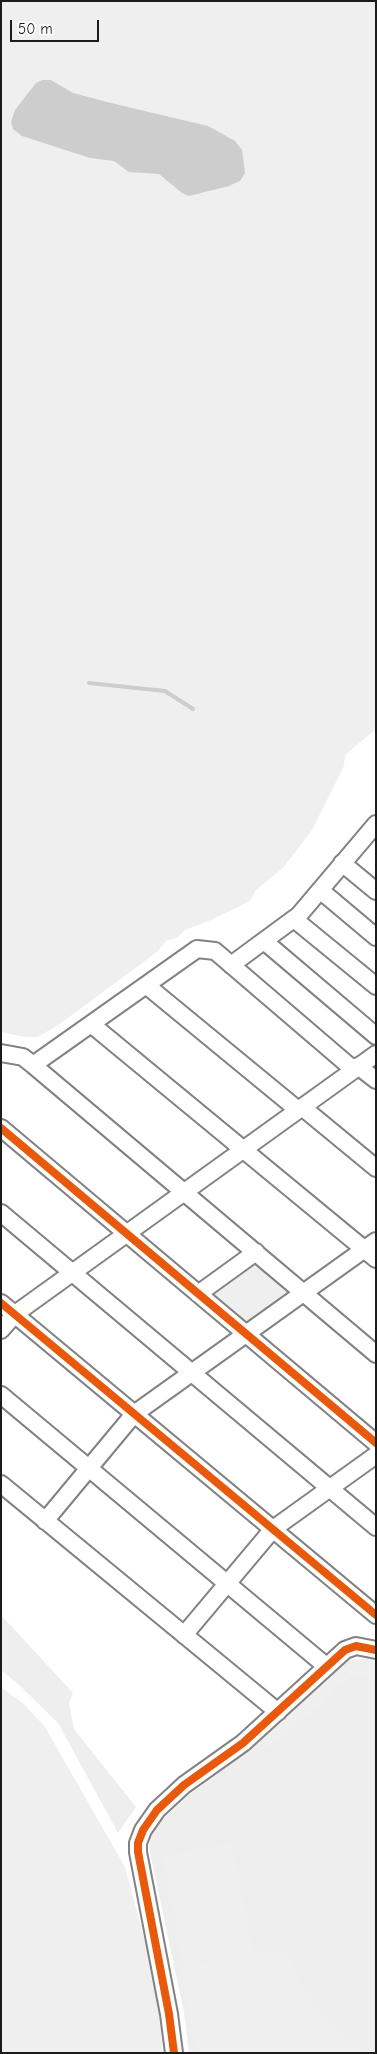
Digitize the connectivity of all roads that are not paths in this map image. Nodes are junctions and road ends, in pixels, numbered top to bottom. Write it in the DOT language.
graph roads {
  1 [pos="376,824"];
  2 [pos="370,842"];
  3 [pos="342,864"];
  4 [pos="320,890"];
  5 [pos="376,891"];
  6 [pos="294,919"];
  7 [pos="376,937"];
  8 [pos="264,941"];
  9 [pos="231,965"];
  10 [pos="146,985"];
  11 [pos="376,986"];
  12 [pos="91,1024"];
  13 [pos="376,1036"];
  14 [pos="1,1053"];
  15 [pos="376,1054"];
  16 [pos="33,1065"];
  17 [pos="356,1068"];
  18 [pos="376,1080"];
  19 [pos="300,1109"];
  20 [pos="1,1128"];
  21 [pos="243,1149"];
  22 [pos="376,1168"];
  23 [pos="184,1192"];
  24 [pos="1,1213"];
  25 [pos="126,1233"];
  26 [pos="372,1250"];
  27 [pos="256,1252"];
  28 [pos="72,1273"];
  29 [pos="304,1293"];
  30 [pos="198,1294"];
  31 [pos="1,1303"];
  32 [pos="15,1314"];
  33 [pos="1,1330"];
  34 [pos="246,1334"];
  35 [pos="376,1354"];
  36 [pos="192,1373"];
  37 [pos="1,1395"];
  38 [pos="134,1414"];
  39 [pos="376,1443"];
  40 [pos="376,1455"];
  41 [pos="89,1468"];
  42 [pos="1,1484"];
  43 [pos="330,1488"];
  44 [pos="45,1520"];
  45 [pos="376,1527"];
  46 [pos="273,1529"];
  47 [pos="227,1584"];
  48 [pos="376,1615"];
  49 [pos="184,1635"];
  50 [pos="376,1650"];
  51 [pos="326,1666"];
  52 [pos="278,1712"];
  53 [pos="174,2053"];
  1 -- 2 [label="street"];
  2 -- 3 [label="street"];
  3 -- 4 [label="street"];
  3 -- 5 [label="street"];
  4 -- 6 [label="street"];
  4 -- 7 [label="street"];
  6 -- 8 [label="street"];
  6 -- 11 [label="street"];
  8 -- 9 [label="street"];
  8 -- 13 [label="street"];
  9 -- 10 [label="street"];
  9 -- 17 [label="street"];
  10 -- 12 [label="street"];
  10 -- 19 [label="street"];
  12 -- 16 [label="street"];
  12 -- 21 [label="street"];
  14 -- 16 [label="street"];
  15 -- 17 [label="street"];
  16 -- 23 [label="street"];
  17 -- 18 [label="street"];
  17 -- 19 [label="street"];
  19 -- 21 [label="street"];
  19 -- 22 [label="street"];
  20 -- 25 [label="street"];
  21 -- 23 [label="street"];
  21 -- 26 [label="street"];
  23 -- 25 [label="street"];
  23 -- 27 [label="street"];
  24 -- 28 [label="street"];
  25 -- 28 [label="street"];
  25 -- 30 [label="street"];
  26 -- 29 [label="street"];
  27 -- 29 [label="street"];
  27 -- 30 [label="street"];
  28 -- 32 [label="street"];
  28 -- 36 [label="street"];
  29 -- 34 [label="street"];
  29 -- 35 [label="street"];
  30 -- 34 [label="street"];
  31 -- 32 [label="street"];
  32 -- 33 [label="street"];
  32 -- 38 [label="street"];
  34 -- 36 [label="street"];
  34 -- 39 [label="street"];
  36 -- 38 [label="street"];
  36 -- 43 [label="street"];
  37 -- 41 [label="street"];
  38 -- 41 [label="street"];
  38 -- 46 [label="street"];
  40 -- 43 [label="street"];
  41 -- 44 [label="street"];
  41 -- 47 [label="street"];
  42 -- 44 [label="street"];
  43 -- 45 [label="street"];
  43 -- 46 [label="street"];
  44 -- 49 [label="street"];
  46 -- 47 [label="street"];
  46 -- 48 [label="street"];
  47 -- 49 [label="street"];
  47 -- 51 [label="street"];
  49 -- 52 [label="street"];
  50 -- 51 [label="street"];
  51 -- 52 [label="street"];
  52 -- 53 [label="street"];
}
